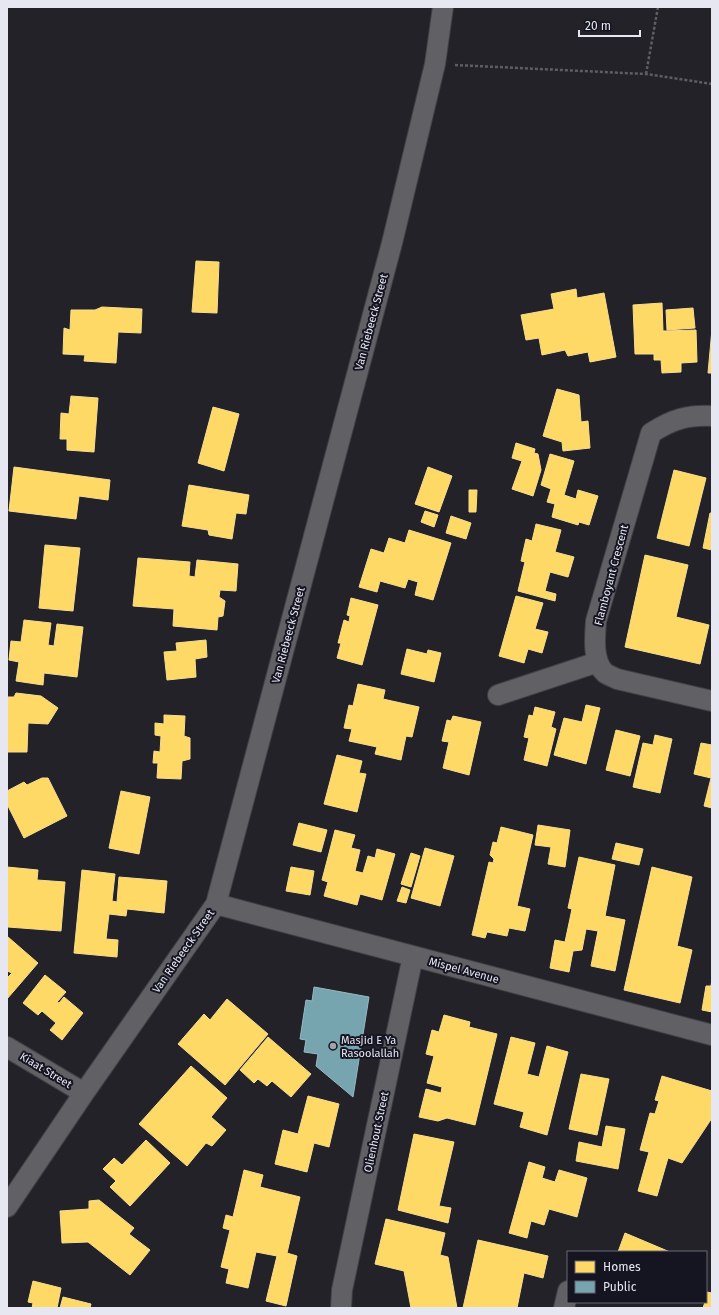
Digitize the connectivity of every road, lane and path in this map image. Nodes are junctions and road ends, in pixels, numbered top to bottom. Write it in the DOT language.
graph roads {
  1 [pos="443,7"];
  2 [pos="658,7"];
  3 [pos="435,64"];
  4 [pos="646,74"];
  5 [pos="712,84"];
  6 [pos="712,416"];
  7 [pos="598,662"];
  8 [pos="498,695"];
  9 [pos="712,701"];
  10 [pos="216,904"];
  11 [pos="413,956"];
  12 [pos="712,1035"];
  13 [pos="7,1047"];
  14 [pos="84,1093"];
  15 [pos="7,1207"];
  16 [pos="567,1295"];
  17 [pos="341,1308"];
  18 [pos="564,1308"];
  1 -- 3 [label="street, Van Riebeeck Street"];
  2 -- 4 [label="path"];
  3 -- 4 [label="path"];
  3 -- 10 [label="street, Van Riebeeck Street"];
  4 -- 5 [label="path"];
  6 -- 7 [label="street, Flamboyant Crescent"];
  7 -- 8 [label="street"];
  7 -- 9 [label="street"];
  10 -- 11 [label="street, Mispel Avenue"];
  10 -- 14 [label="street, Van Riebeeck Street"];
  11 -- 12 [label="street, Mispel Avenue"];
  11 -- 17 [label="street, Olienhout Street"];
  13 -- 14 [label="street, Kiaat Street"];
  14 -- 15 [label="street, Van Riebeeck Street"];
  16 -- 18 [label="street"];
}
